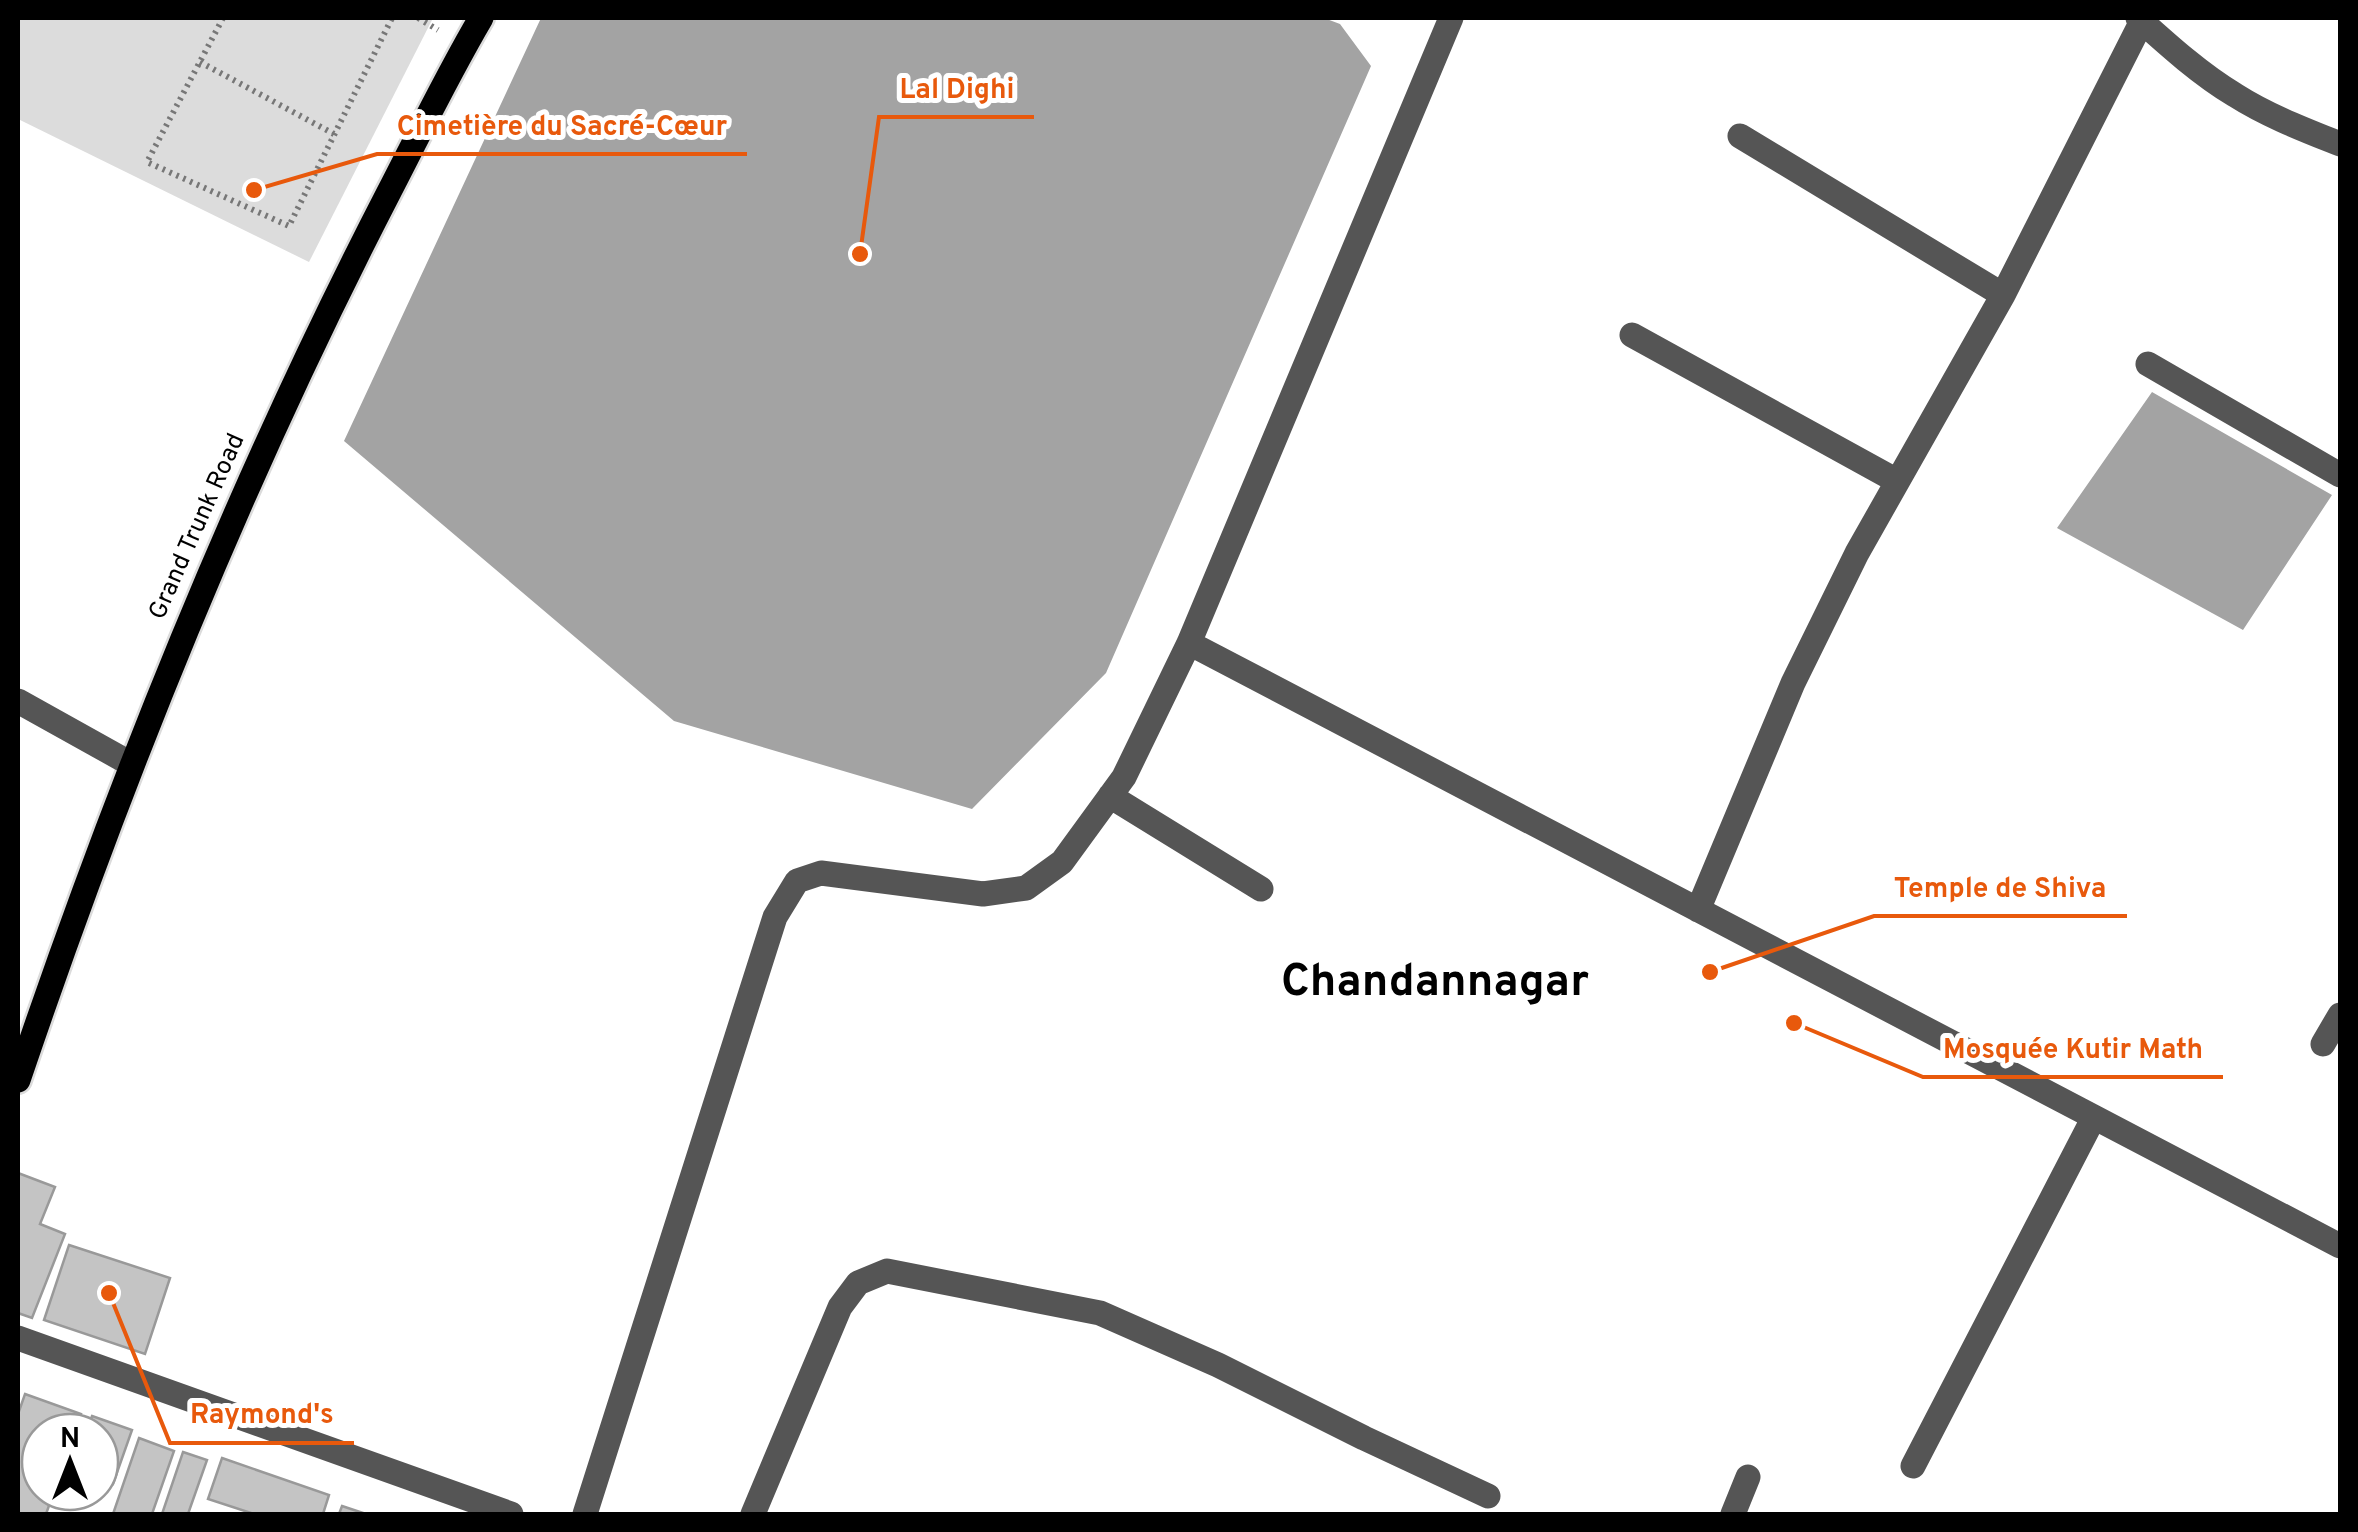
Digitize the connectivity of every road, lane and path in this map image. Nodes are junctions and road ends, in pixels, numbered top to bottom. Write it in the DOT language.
graph roads {
  1 [pos="223,18"];
  2 [pos="392,18"];
  3 [pos="481,18"];
  4 [pos="1451,18"];
  5 [pos="2140,19"];
  6 [pos="200,62"];
  7 [pos="334,134"];
  8 [pos="1740,136"];
  9 [pos="2340,144"];
  10 [pos="2003,294"];
  11 [pos="1632,335"];
  12 [pos="2148,364"];
  13 [pos="2340,474"];
  14 [pos="1898,482"];
  15 [pos="1189,643"];
  16 [pos="18,700"];
  17 [pos="131,764"];
  18 [pos="1110,796"];
  19 [pos="1261,889"];
  20 [pos="1698,910"];
  21 [pos="2340,1015"];
  22 [pos="2323,1044"];
  23 [pos="23,1046"];
  24 [pos="18,1080"];
  25 [pos="2094,1117"];
  26 [pos="2340,1246"];
  27 [pos="18,1338"];
  28 [pos="1913,1466"];
  29 [pos="1748,1477"];
  30 [pos="1488,1496"];
  31 [pos="503,1513"];
  32 [pos="585,1514"];
  33 [pos="753,1514"];
  34 [pos="1733,1514"];
  1 -- 6 [label="path"];
  2 -- 7 [label="path"];
  3 -- 17 [label="main road, Grand Trunk Road"];
  4 -- 15 [label="street"];
  5 -- 9 [label="street"];
  5 -- 10 [label="street"];
  6 -- 7 [label="path"];
  6 -- 7 [label="path"];
  8 -- 10 [label="street"];
  10 -- 14 [label="street"];
  11 -- 14 [label="street"];
  12 -- 13 [label="street"];
  14 -- 20 [label="street"];
  15 -- 18 [label="street"];
  15 -- 20 [label="street"];
  16 -- 17 [label="street"];
  17 -- 23 [label="main road, Grand Trunk Road"];
  18 -- 19 [label="street"];
  18 -- 32 [label="street"];
  20 -- 25 [label="street"];
  21 -- 22 [label="street"];
  23 -- 24 [label="main road, Grand Trunk Road"];
  25 -- 26 [label="street"];
  25 -- 28 [label="street"];
  27 -- 31 [label="street"];
  29 -- 34 [label="street"];
  30 -- 33 [label="street"];
}
